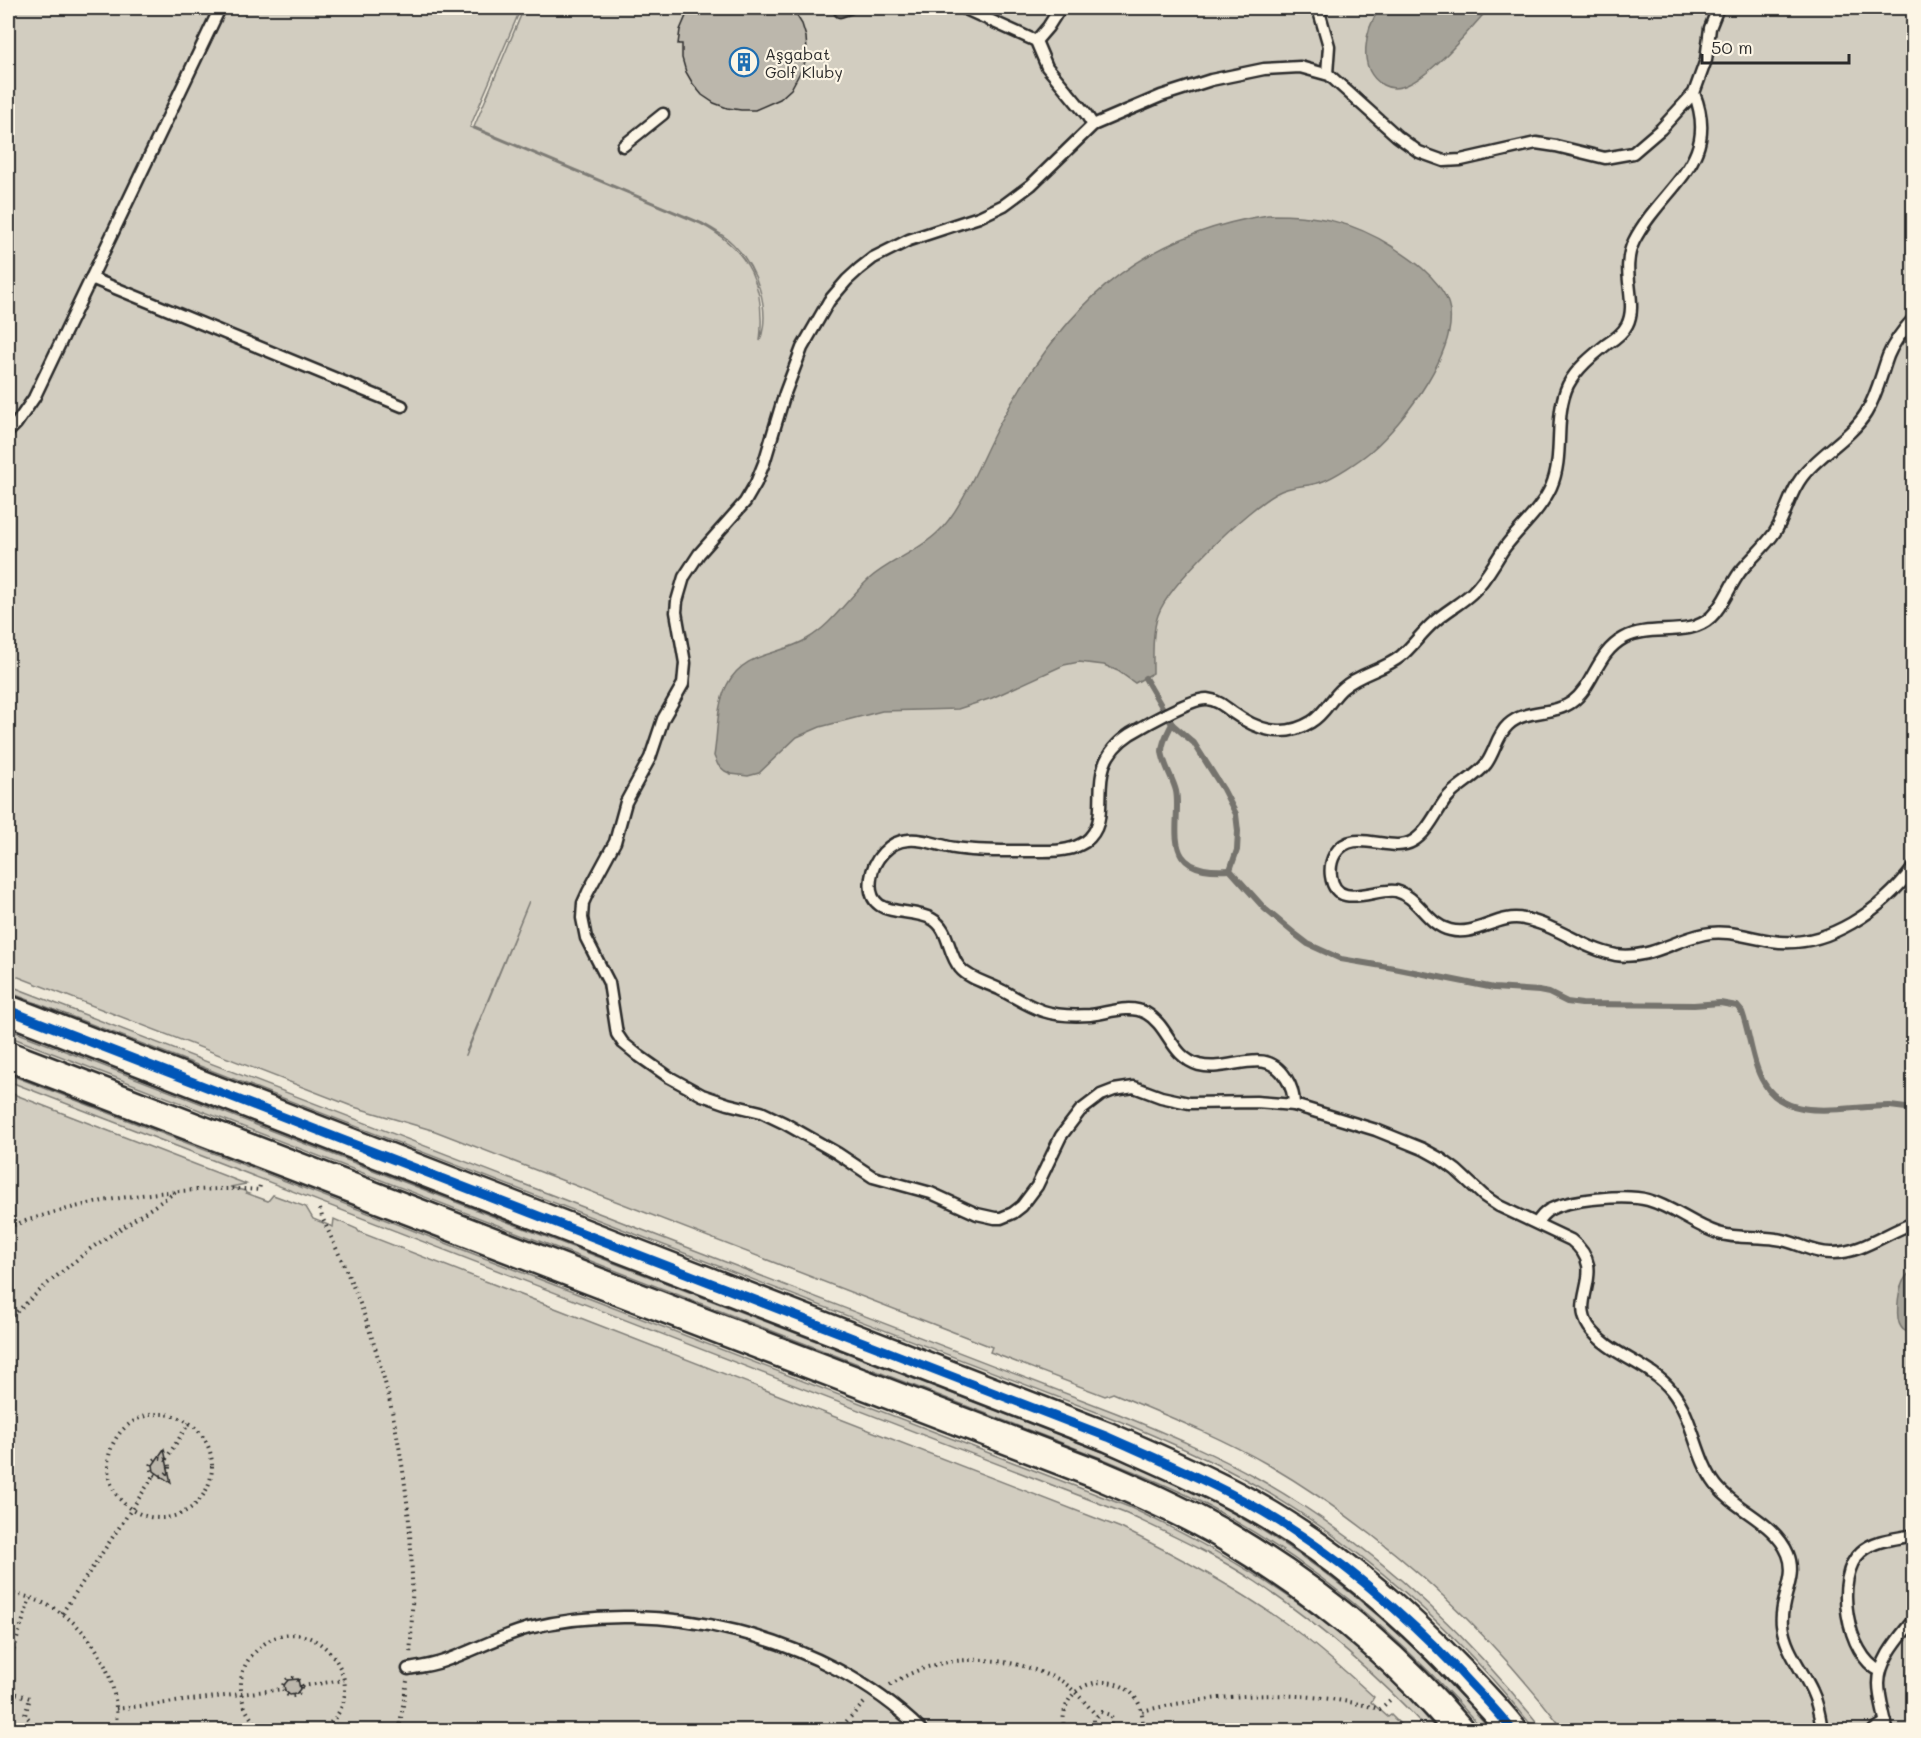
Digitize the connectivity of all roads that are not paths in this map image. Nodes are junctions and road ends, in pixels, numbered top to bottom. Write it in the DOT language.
graph roads {
  1 [pos="220,8"];
  2 [pos="963,8"];
  3 [pos="1060,8"];
  4 [pos="1318,8"];
  5 [pos="1718,8"];
  6 [pos="1036,41"];
  7 [pos="1327,74"];
  8 [pos="1694,93"];
  9 [pos="663,114"];
  10 [pos="1093,125"];
  11 [pos="623,146"];
  12 [pos="91,278"];
  13 [pos="1914,318"];
  14 [pos="402,406"];
  15 [pos="8,432"];
  16 [pos="1914,867"];
  17 [pos="8,1010"];
  18 [pos="8,1056"];
  19 [pos="1294,1105"];
  20 [pos="1537,1223"];
  21 [pos="1914,1223"];
  22 [pos="1914,1535"];
  23 [pos="1914,1619"];
  24 [pos="408,1669"];
  25 [pos="1880,1671"];
  26 [pos="1886,1726"];
  27 [pos="921,1731"];
  28 [pos="1459,1731"];
  29 [pos="1512,1731"];
  30 [pos="1822,1731"];
  31 [pos="1874,1731"];
  1 -- 12 [label="lane"];
  2 -- 6 [label="lane"];
  3 -- 6 [label="lane"];
  4 -- 7 [label="lane"];
  5 -- 8 [label="lane"];
  6 -- 10 [label="lane"];
  7 -- 8 [label="lane"];
  7 -- 10 [label="lane"];
  8 -- 19 [label="lane"];
  9 -- 11 [label="lane"];
  10 -- 19 [label="lane"];
  12 -- 14 [label="lane"];
  12 -- 15 [label="lane"];
  13 -- 16 [label="lane"];
  17 -- 29 [label="street"];
  18 -- 28 [label="street"];
  19 -- 20 [label="lane"];
  20 -- 21 [label="lane"];
  20 -- 30 [label="lane"];
  22 -- 25 [label="lane"];
  23 -- 25 [label="lane"];
  24 -- 27 [label="lane"];
  25 -- 26 [label="lane"];
  26 -- 31 [label="lane"];
}
